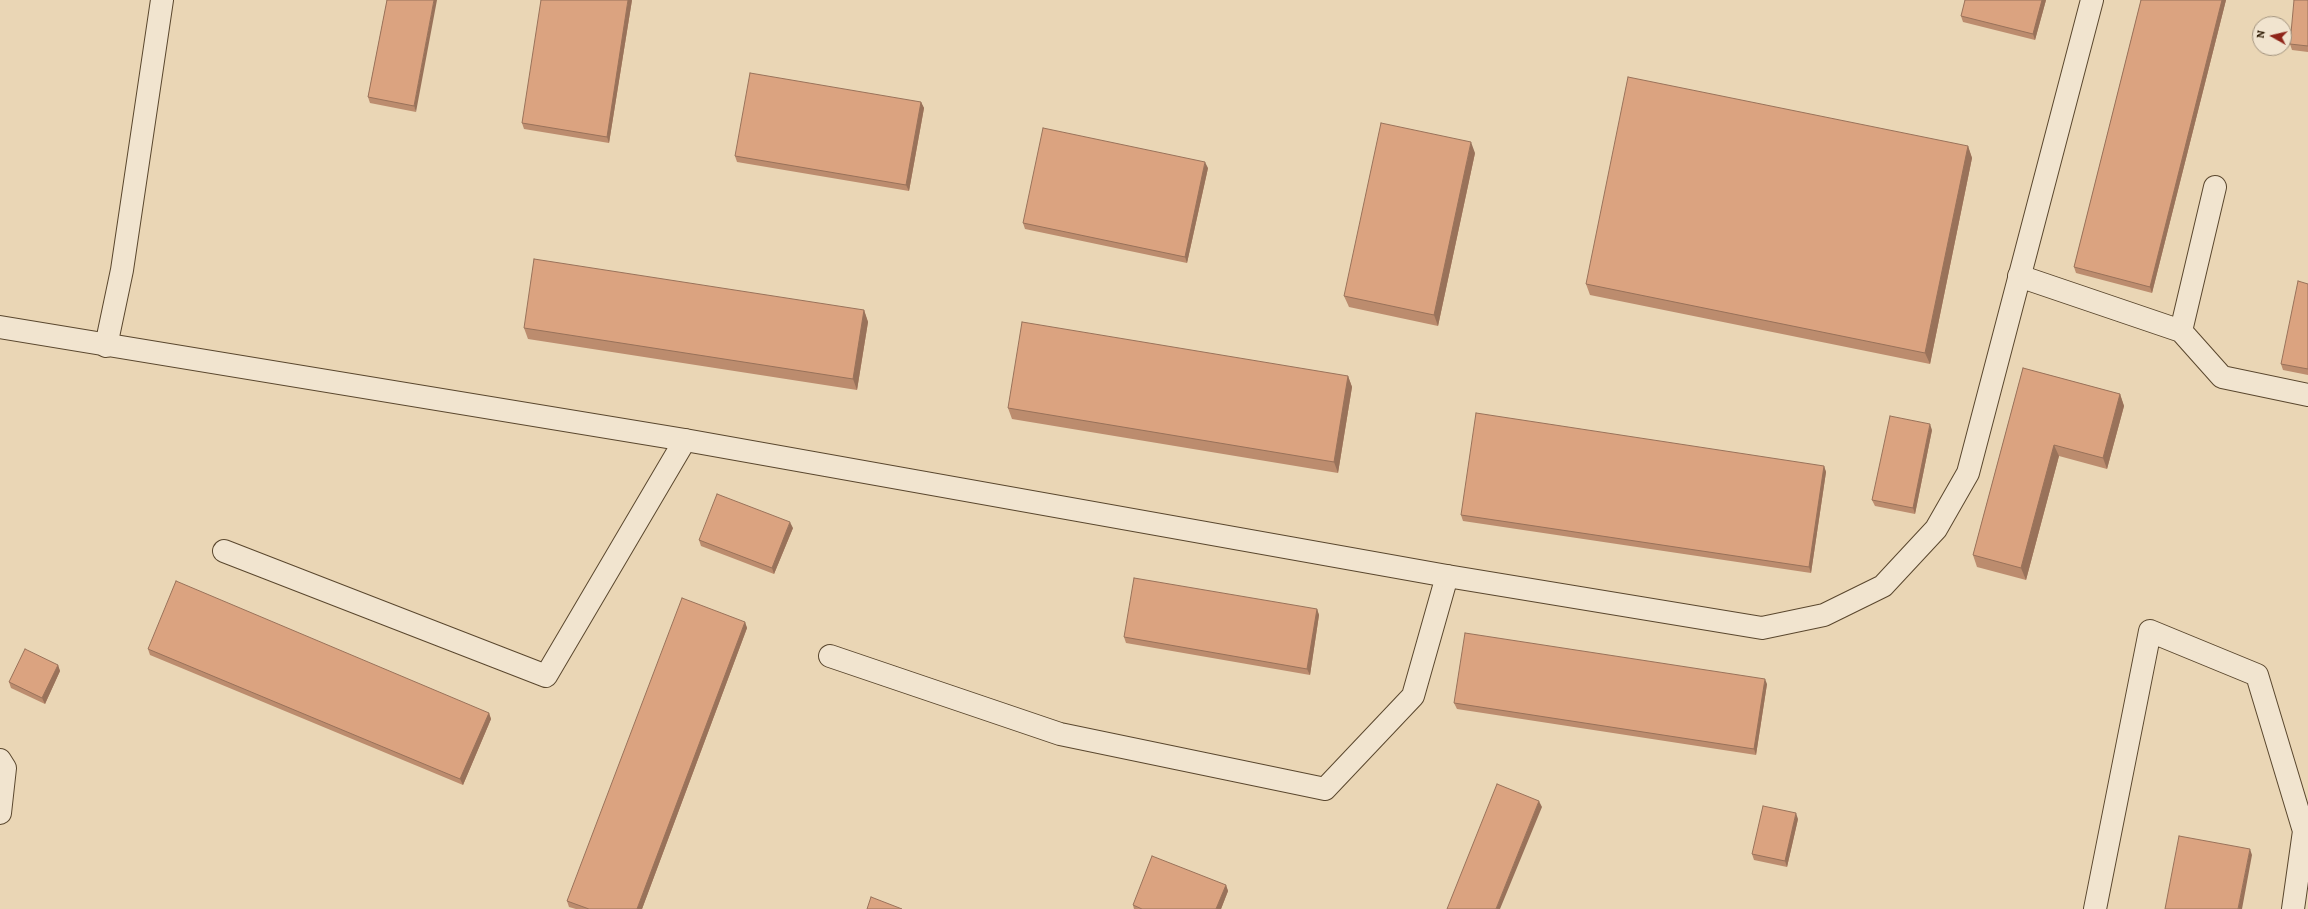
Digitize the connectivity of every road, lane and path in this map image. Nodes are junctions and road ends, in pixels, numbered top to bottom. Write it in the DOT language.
graph roads {
  1 [pos="162,0"];
  2 [pos="2092,0"];
  3 [pos="2214,187"];
  4 [pos="2019,276"];
  5 [pos="0,327"];
  6 [pos="2181,331"];
  7 [pos="106,346"];
  8 [pos="2308,395"];
  9 [pos="686,440"];
  10 [pos="224,551"];
  11 [pos="1447,576"];
  12 [pos="830,656"];
  13 [pos="0,760"];
  14 [pos="0,813"];
  15 [pos="2095,909"];
  16 [pos="2293,909"];
  1 -- 7 [label="street"];
  2 -- 4 [label="street"];
  3 -- 6 [label="street"];
  4 -- 6 [label="street"];
  4 -- 11 [label="street"];
  5 -- 7 [label="street"];
  6 -- 8 [label="street"];
  7 -- 9 [label="street"];
  9 -- 10 [label="street"];
  9 -- 11 [label="street"];
  11 -- 12 [label="street"];
  13 -- 14 [label="street"];
  15 -- 16 [label="street"];
}
